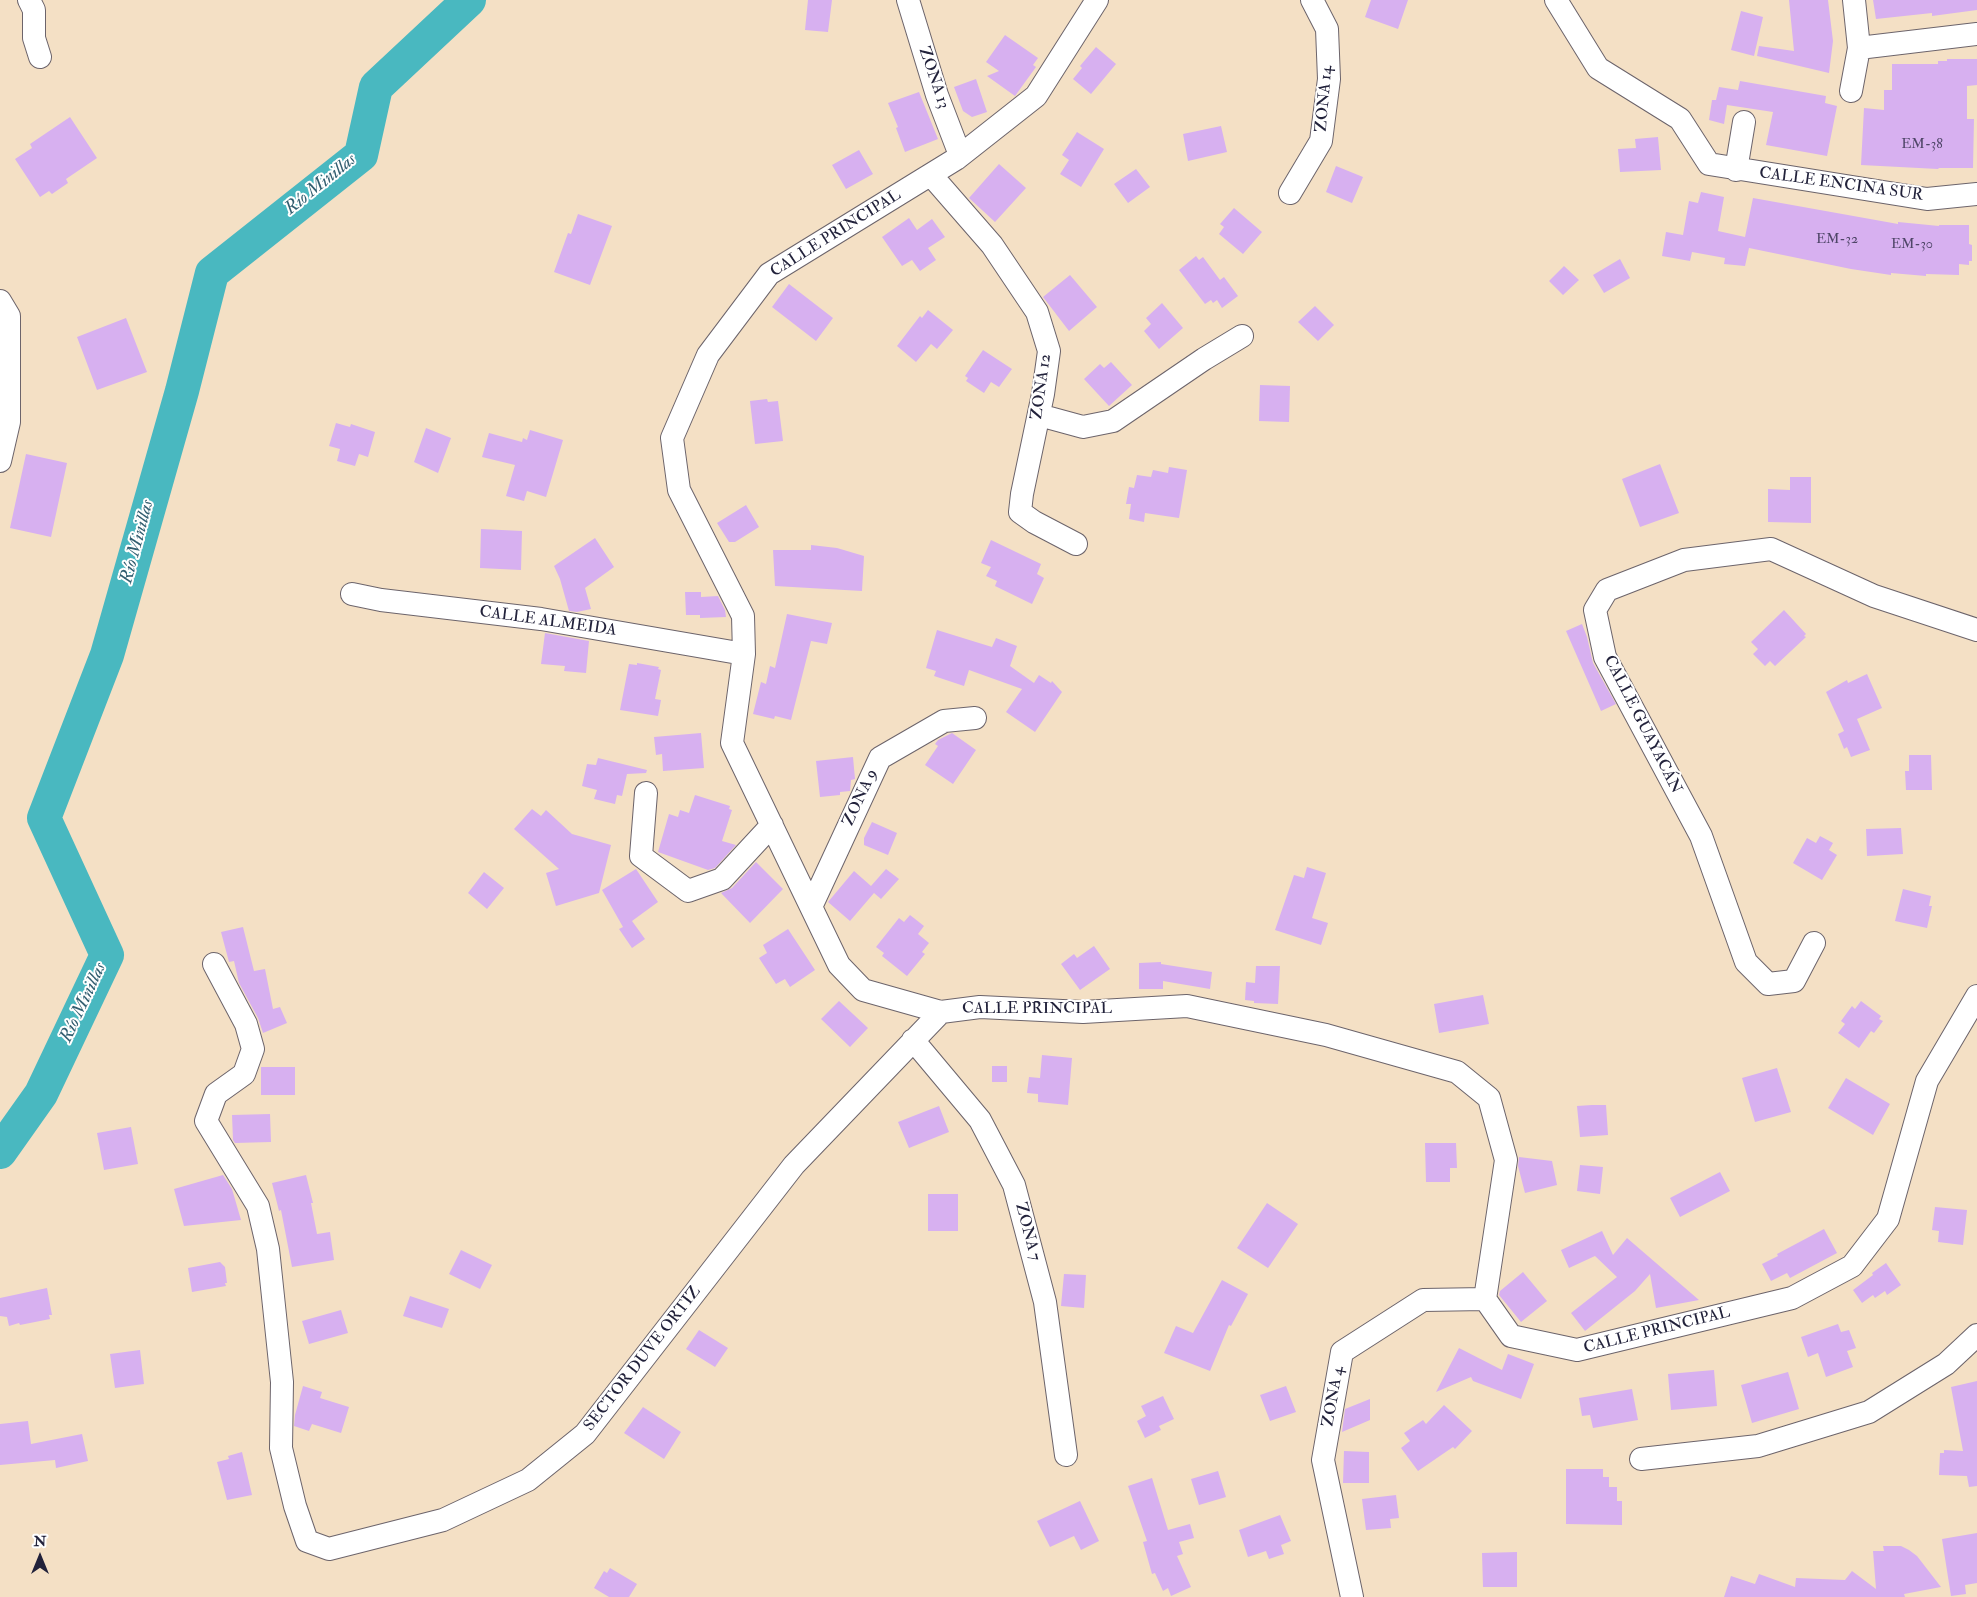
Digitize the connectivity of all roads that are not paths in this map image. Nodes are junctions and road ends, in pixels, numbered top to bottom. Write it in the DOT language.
graph roads {
  1 [pos="29,0"];
  2 [pos="908,0"];
  3 [pos="1097,0"];
  4 [pos="1312,0"];
  5 [pos="1556,0"];
  6 [pos="1854,0"];
  7 [pos="1977,34"];
  8 [pos="1859,48"];
  9 [pos="40,57"];
  10 [pos="1851,91"];
  11 [pos="1744,122"];
  12 [pos="960,155"];
  13 [pos="1736,170"];
  14 [pos="931,175"];
  15 [pos="1290,193"];
  16 [pos="1977,194"];
  17 [pos="0,301"];
  18 [pos="1242,336"];
  19 [pos="1039,415"];
  20 [pos="0,461"];
  21 [pos="1076,544"];
  22 [pos="352,594"];
  23 [pos="1977,630"];
  24 [pos="744,654"];
  25 [pos="974,718"];
  26 [pos="646,793"];
  27 [pos="772,825"];
  28 [pos="811,907"];
  29 [pos="1814,943"];
  30 [pos="214,964"];
  31 [pos="1977,996"];
  32 [pos="941,1012"];
  33 [pos="913,1040"];
  34 [pos="1485,1299"];
  35 [pos="1977,1335"];
  36 [pos="1066,1455"];
  37 [pos="1641,1459"];
  38 [pos="1352,1597"];
  1 -- 9 [label="street"];
  2 -- 12 [label="street, ZONA 13"];
  3 -- 12 [label="street, CALLE PRINCIPAL"];
  4 -- 15 [label="street, ZONA 14"];
  5 -- 13 [label="street, CALLE ENCINA SUR"];
  6 -- 8 [label="street"];
  7 -- 8 [label="street"];
  8 -- 10 [label="street"];
  11 -- 13 [label="street"];
  12 -- 14 [label="street, CALLE PRINCIPAL"];
  13 -- 16 [label="street, CALLE ENCINA SUR"];
  14 -- 19 [label="street, ZONA 12"];
  14 -- 24 [label="street, CALLE PRINCIPAL"];
  17 -- 20 [label="street"];
  18 -- 19 [label="street"];
  19 -- 21 [label="street, ZONA 12"];
  22 -- 24 [label="street, CALLE ALMEIDA"];
  23 -- 29 [label="street, CALLE GUAYACÁN"];
  24 -- 27 [label="street, CALLE PRINCIPAL"];
  25 -- 28 [label="street, ZONA 9"];
  26 -- 27 [label="street"];
  27 -- 28 [label="street, CALLE PRINCIPAL"];
  28 -- 32 [label="street, CALLE PRINCIPAL"];
  30 -- 33 [label="street, SECTOR DUVE ORTIZ"];
  31 -- 34 [label="street, CALLE PRINCIPAL"];
  32 -- 33 [label="street, SECTOR DUVE ORTIZ"];
  32 -- 34 [label="street, CALLE PRINCIPAL"];
  33 -- 36 [label="street, ZONA 7"];
  34 -- 38 [label="street, ZONA 4"];
  35 -- 37 [label="street"];
}
